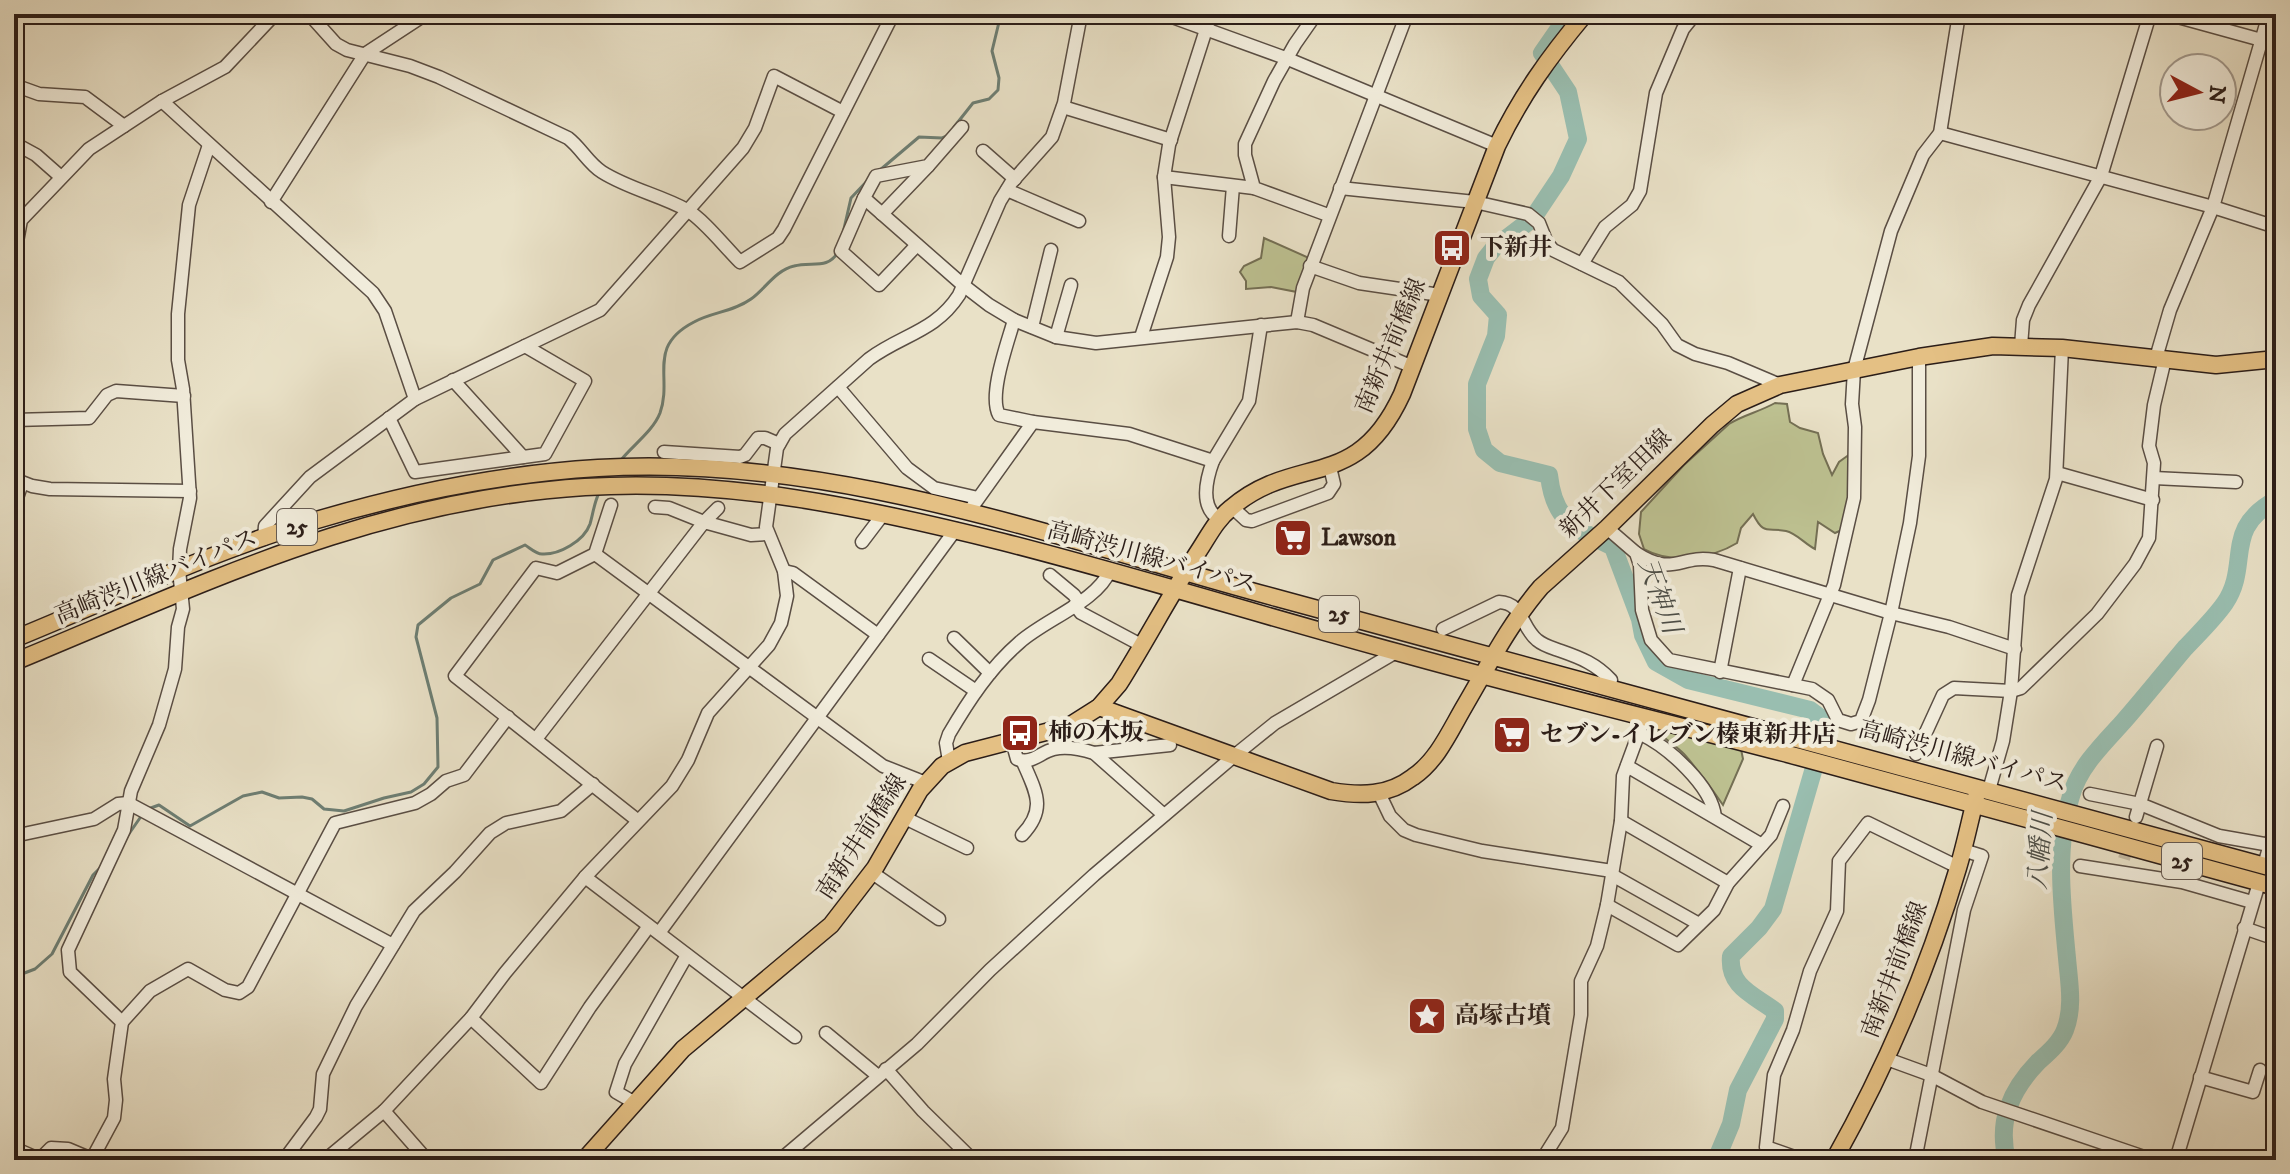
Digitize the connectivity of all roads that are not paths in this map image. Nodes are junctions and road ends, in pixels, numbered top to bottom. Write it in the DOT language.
graph roads {
  1 [pos="275,14"];
  2 [pos="309,14"];
  3 [pos="426,14"];
  4 [pos="893,14"];
  5 [pos="1081,14"];
  6 [pos="1164,14"];
  7 [pos="1211,14"];
  8 [pos="1316,14"];
  9 [pos="1407,14"];
  10 [pos="1695,14"];
  11 [pos="1959,14"];
  12 [pos="2150,14"];
  13 [pos="2167,14"];
  14 [pos="2269,14"];
  15 [pos="1575,17"];
  16 [pos="1206,28"];
  17 [pos="2260,39"];
  18 [pos="2276,44"];
  19 [pos="365,54"];
  20 [pos="1288,59"];
  21 [pos="14,85"];
  22 [pos="1376,95"];
  23 [pos="162,101"];
  24 [pos="1063,107"];
  25 [pos="843,112"];
  26 [pos="124,126"];
  27 [pos="962,127"];
  28 [pos="1940,133"];
  29 [pos="1171,140"];
  30 [pos="14,143"];
  31 [pos="209,145"];
  32 [pos="1497,146"];
  33 [pos="983,151"];
  34 [pos="928,166"];
  35 [pos="2101,176"];
  36 [pos="61,177"];
  37 [pos="1164,177"];
  38 [pos="1015,179"];
  39 [pos="1233,186"];
  40 [pos="1254,188"];
  41 [pos="1340,188"];
  42 [pos="1007,190"];
  43 [pos="864,198"];
  44 [pos="271,202"];
  45 [pos="1475,202"];
  46 [pos="2213,207"];
  47 [pos="689,211"];
  48 [pos="882,214"];
  49 [pos="1328,215"];
  50 [pos="1079,221"];
  51 [pos="2276,227"];
  52 [pos="1229,236"];
  53 [pos="917,245"];
  54 [pos="1051,250"];
  55 [pos="14,258"];
  56 [pos="1582,264"];
  57 [pos="1310,266"];
  58 [pos="963,285"];
  59 [pos="1071,285"];
  60 [pos="1440,295"];
  61 [pos="1014,320"];
  62 [pos="1297,322"];
  63 [pos="1261,325"];
  64 [pos="1032,327"];
  65 [pos="1056,337"];
  66 [pos="1141,337"];
  67 [pos="525,346"];
  68 [pos="2021,346"];
  69 [pos="2062,348"];
  70 [pos="1919,357"];
  71 [pos="2161,359"];
  72 [pos="2276,359"];
  73 [pos="1413,367"];
  74 [pos="1854,370"];
  75 [pos="453,380"];
  76 [pos="1780,385"];
  77 [pos="838,387"];
  78 [pos="184,396"];
  79 [pos="415,399"];
  80 [pos="389,418"];
  81 [pos="14,420"];
  82 [pos="1033,422"];
  83 [pos="779,444"];
  84 [pos="523,457"];
  85 [pos="659,460"];
  86 [pos="1213,461"];
  87 [pos="1330,467"];
  88 [pos="2057,473"];
  89 [pos="774,475"];
  90 [pos="2154,478"];
  91 [pos="18,481"];
  92 [pos="2236,482"];
  93 [pos="190,491"];
  94 [pos="771,495"];
  95 [pos="2153,500"];
  96 [pos="974,504"];
  97 [pos="611,505"];
  98 [pos="14,507"];
  99 [pos="655,507"];
  100 [pos="1232,507"];
  101 [pos="718,508"];
  102 [pos="884,513"];
  103 [pos="1219,519"];
  104 [pos="704,522"];
  105 [pos="1607,528"];
  106 [pos="956,529"];
  107 [pos="768,534"];
  108 [pos="264,539"];
  109 [pos="862,542"];
  110 [pos="1636,553"];
  111 [pos="595,554"];
  112 [pos="1740,568"];
  113 [pos="179,570"];
  114 [pos="1110,570"];
  115 [pos="784,571"];
  116 [pos="1050,575"];
  117 [pos="1180,580"];
  118 [pos="181,590"];
  119 [pos="648,593"];
  120 [pos="1828,595"];
  121 [pos="1077,603"];
  122 [pos="1520,612"];
  123 [pos="1891,613"];
  124 [pos="1443,629"];
  125 [pos="878,635"];
  126 [pos="954,638"];
  127 [pos="14,639"];
  128 [pos="1143,646"];
  129 [pos="2015,649"];
  130 [pos="1396,652"];
  131 [pos="1494,657"];
  132 [pos="929,659"];
  133 [pos="14,662"];
  134 [pos="751,668"];
  135 [pos="1720,672"];
  136 [pos="990,673"];
  137 [pos="1482,675"];
  138 [pos="1611,680"];
  139 [pos="1793,685"];
  140 [pos="976,691"];
  141 [pos="2011,691"];
  142 [pos="1099,707"];
  143 [pos="508,717"];
  144 [pos="817,717"];
  145 [pos="1642,726"];
  146 [pos="536,739"];
  147 [pos="1012,741"];
  148 [pos="1170,745"];
  149 [pos="2157,746"];
  150 [pos="1094,753"];
  151 [pos="1916,754"];
  152 [pos="1234,756"];
  153 [pos="949,761"];
  154 [pos="1023,762"];
  155 [pos="1627,766"];
  156 [pos="926,783"];
  157 [pos="593,784"];
  158 [pos="1379,793"];
  159 [pos="1980,794"];
  160 [pos="2090,794"];
  161 [pos="128,803"];
  162 [pos="1783,806"];
  163 [pos="2138,810"];
  164 [pos="1164,815"];
  165 [pos="903,817"];
  166 [pos="1715,817"];
  167 [pos="637,820"];
  168 [pos="1621,821"];
  169 [pos="2274,831"];
  170 [pos="1022,835"];
  171 [pos="14,836"];
  172 [pos="1762,845"];
  173 [pos="2270,845"];
  174 [pos="967,848"];
  175 [pos="1963,850"];
  176 [pos="2124,859"];
  177 [pos="2080,866"];
  178 [pos="1958,867"];
  179 [pos="2270,867"];
  180 [pos="871,872"];
  181 [pos="2120,872"];
  182 [pos="1612,873"];
  183 [pos="585,877"];
  184 [pos="1728,883"];
  185 [pos="2259,883"];
  186 [pos="2276,887"];
  187 [pos="299,895"];
  188 [pos="2252,902"];
  189 [pos="1607,905"];
  190 [pos="939,919"];
  191 [pos="1699,924"];
  192 [pos="2244,928"];
  193 [pos="654,930"];
  194 [pos="2276,939"];
  195 [pos="393,945"];
  196 [pos="687,955"];
  197 [pos="745,998"];
  198 [pos="471,1018"];
  199 [pos="122,1022"];
  200 [pos="826,1033"];
  201 [pos="795,1037"];
  202 [pos="1887,1059"];
  203 [pos="2260,1070"];
  204 [pos="882,1073"];
  205 [pos="1931,1075"];
  206 [pos="2200,1077"];
  207 [pos="635,1103"];
  208 [pos="384,1111"];
  209 [pos="14,1148"];
  210 [pos="966,1158"];
  211 [pos="93,1159"];
  212 [pos="39,1160"];
  213 [pos="284,1160"];
  214 [pos="325,1160"];
  215 [pos="427,1160"];
  216 [pos="584,1160"];
  217 [pos="780,1160"];
  218 [pos="1542,1160"];
  219 [pos="1803,1160"];
  220 [pos="1834,1160"];
  221 [pos="1915,1160"];
  222 [pos="2153,1160"];
  223 [pos="2176,1160"];
  1 -- 23 [label="street"];
  2 -- 19 [label="street"];
  3 -- 19 [label="street"];
  4 -- 25 [label="street"];
  5 -- 24 [label="street"];
  6 -- 16 [label="street"];
  7 -- 16 [label="street"];
  8 -- 20 [label="street"];
  9 -- 22 [label="street"];
  10 -- 56 [label="street"];
  11 -- 28 [label="street"];
  12 -- 35 [label="street"];
  13 -- 17 [label="street"];
  14 -- 17 [label="street"];
  15 -- 32 [label="main road, 南新井前橋線"];
  16 -- 20 [label="street"];
  16 -- 29 [label="street"];
  17 -- 18 [label="street"];
  17 -- 46 [label="street"];
  19 -- 44 [label="street"];
  19 -- 47 [label="street"];
  20 -- 22 [label="street"];
  20 -- 40 [label="street"];
  21 -- 26 [label="street"];
  22 -- 32 [label="street"];
  22 -- 41 [label="street"];
  23 -- 26 [label="street"];
  23 -- 31 [label="street"];
  24 -- 29 [label="street"];
  24 -- 38 [label="street"];
  25 -- 47 [label="street"];
  25 -- 47 [label="street"];
  26 -- 36 [label="street"];
  27 -- 34 [label="street"];
  28 -- 35 [label="street"];
  28 -- 74 [label="street"];
  29 -- 37 [label="street"];
  30 -- 36 [label="street"];
  31 -- 44 [label="street"];
  31 -- 78 [label="street"];
  32 -- 45 [label="main road, 南新井前橋線"];
  33 -- 38 [label="street"];
  34 -- 43 [label="street"];
  34 -- 48 [label="street"];
  35 -- 46 [label="street"];
  35 -- 68 [label="street"];
  36 -- 55 [label="street"];
  37 -- 39 [label="street"];
  37 -- 66 [label="street"];
  38 -- 42 [label="street"];
  39 -- 40 [label="street"];
  39 -- 52 [label="street"];
  40 -- 49 [label="street"];
  41 -- 45 [label="street"];
  41 -- 49 [label="street"];
  42 -- 50 [label="street"];
  42 -- 58 [label="street"];
  43 -- 48 [label="street"];
  43 -- 53 [label="street"];
  44 -- 79 [label="street"];
  45 -- 56 [label="street"];
  45 -- 60 [label="main road, 南新井前橋線"];
  46 -- 51 [label="street"];
  46 -- 71 [label="street"];
  47 -- 67 [label="street"];
  48 -- 53 [label="street"];
  49 -- 57 [label="street"];
  53 -- 58 [label="street"];
  54 -- 64 [label="street"];
  56 -- 76 [label="street"];
  57 -- 60 [label="street"];
  57 -- 62 [label="street"];
  58 -- 61 [label="street"];
  58 -- 77 [label="street"];
  59 -- 65 [label="street"];
  60 -- 73 [label="main road, 南新井前橋線"];
  61 -- 64 [label="street"];
  61 -- 82 [label="street"];
  62 -- 63 [label="street"];
  62 -- 73 [label="street"];
  63 -- 66 [label="street"];
  63 -- 86 [label="street"];
  64 -- 65 [label="street"];
  65 -- 66 [label="street"];
  67 -- 75 [label="street"];
  67 -- 84 [label="street"];
  68 -- 69 [label="main road, 新井下室田線"];
  68 -- 70 [label="main road, 新井下室田線"];
  69 -- 71 [label="main road, 新井下室田線"];
  69 -- 88 [label="street"];
  70 -- 74 [label="main road, 新井下室田線"];
  70 -- 123 [label="street"];
  71 -- 72 [label="main road, 新井下室田線"];
  71 -- 90 [label="street"];
  73 -- 87 [label="main road, 南新井前橋線"];
  74 -- 76 [label="main road, 新井下室田線"];
  74 -- 120 [label="street"];
  75 -- 79 [label="street"];
  75 -- 84 [label="street"];
  76 -- 105 [label="main road, 新井下室田線"];
  77 -- 83 [label="street"];
  77 -- 96 [label="street"];
  78 -- 81 [label="street"];
  78 -- 93 [label="street"];
  79 -- 80 [label="street"];
  80 -- 84 [label="street"];
  80 -- 108 [label="street"];
  82 -- 86 [label="street"];
  82 -- 96 [label="street"];
  83 -- 85 [label="street"];
  83 -- 89 [label="street"];
  85 -- 89 [label="main road, 高崎渋川線バイパス / 25"];
  85 -- 108 [label="main road, 高崎渋川線バイパス / 25"];
  86 -- 103 [label="street"];
  87 -- 100 [label="main road, 南新井前橋線"];
  87 -- 100 [label="street"];
  88 -- 95 [label="street"];
  88 -- 129 [label="street"];
  89 -- 94 [label="street"];
  89 -- 96 [label="main road, 高崎渋川線バイパス / 25"];
  90 -- 92 [label="street"];
  90 -- 95 [label="street"];
  91 -- 93 [label="street"];
  91 -- 98 [label="street"];
  93 -- 113 [label="street"];
  94 -- 102 [label="main road, 高崎渋川線バイパス / 25"];
  94 -- 107 [label="street"];
  94 -- 118 [label="main road, 高崎渋川線バイパス / 25"];
  95 -- 141 [label="street"];
  96 -- 117 [label="main road, 高崎渋川線バイパス / 25"];
  97 -- 111 [label="street"];
  99 -- 104 [label="street"];
  100 -- 103 [label="main road, 南新井前橋線"];
  101 -- 104 [label="street"];
  102 -- 106 [label="main road, 高崎渋川線バイパス / 25"];
  102 -- 109 [label="street"];
  103 -- 117 [label="main road, 南新井前橋線"];
  104 -- 107 [label="street"];
  104 -- 119 [label="street"];
  105 -- 110 [label="street"];
  105 -- 122 [label="main road, 新井下室田線"];
  106 -- 114 [label="main road, 高崎渋川線バイパス / 25"];
  106 -- 125 [label="street"];
  107 -- 115 [label="street"];
  108 -- 113 [label="main road, 高崎渋川線バイパス / 25"];
  110 -- 112 [label="street"];
  110 -- 135 [label="street"];
  111 -- 119 [label="street"];
  111 -- 143 [label="street"];
  112 -- 120 [label="street"];
  112 -- 135 [label="street"];
  113 -- 118 [label="street"];
  113 -- 127 [label="main road, 高崎渋川線バイパス / 25"];
  114 -- 117 [label="main road, 高崎渋川線バイパス / 25"];
  114 -- 121 [label="street"];
  115 -- 125 [label="street"];
  115 -- 134 [label="street"];
  116 -- 121 [label="street"];
  117 -- 128 [label="main road, 南新井前橋線"];
  117 -- 130 [label="main road, 高崎渋川線バイパス / 25"];
  117 -- 131 [label="main road, 高崎渋川線バイパス / 25"];
  118 -- 133 [label="main road, 高崎渋川線バイパス / 25"];
  118 -- 161 [label="street"];
  119 -- 134 [label="street"];
  119 -- 146 [label="street"];
  120 -- 123 [label="street"];
  120 -- 139 [label="street"];
  121 -- 128 [label="street"];
  121 -- 136 [label="street"];
  122 -- 124 [label="street"];
  122 -- 131 [label="main road, 新井下室田線"];
  122 -- 138 [label="street"];
  123 -- 129 [label="street"];
  123 -- 139 [label="street"];
  125 -- 144 [label="street"];
  126 -- 136 [label="street"];
  128 -- 142 [label="main road, 南新井前橋線"];
  129 -- 141 [label="street"];
  130 -- 137 [label="main road, 高崎渋川線バイパス / 25"];
  130 -- 152 [label="street"];
  131 -- 137 [label="main road, 新井下室田線"];
  131 -- 159 [label="main road, 高崎渋川線バイパス / 25"];
  132 -- 140 [label="street"];
  134 -- 144 [label="street"];
  134 -- 167 [label="street"];
  135 -- 139 [label="street"];
  136 -- 140 [label="street"];
  137 -- 145 [label="main road, 高崎渋川線バイパス / 25"];
  137 -- 158 [label="main road, 新井下室田線"];
  140 -- 153 [label="street"];
  141 -- 151 [label="street"];
  141 -- 159 [label="street"];
  142 -- 147 [label="main road, 南新井前橋線"];
  142 -- 152 [label="main road, 新井下室田線"];
  143 -- 146 [label="street"];
  143 -- 187 [label="street"];
  144 -- 156 [label="street"];
  144 -- 193 [label="street"];
  145 -- 155 [label="street"];
  145 -- 159 [label="main road, 高崎渋川線バイパス / 25"];
  145 -- 166 [label="street"];
  146 -- 157 [label="street"];
  147 -- 153 [label="main road, 南新井前橋線"];
  147 -- 154 [label="street"];
  148 -- 150 [label="street"];
  149 -- 163 [label="street"];
  150 -- 154 [label="street"];
  150 -- 164 [label="street"];
  152 -- 158 [label="main road, 新井下室田線"];
  152 -- 164 [label="street"];
  153 -- 156 [label="main road, 南新井前橋線"];
  154 -- 170 [label="street"];
  155 -- 166 [label="street"];
  155 -- 168 [label="street"];
  156 -- 165 [label="main road, 南新井前橋線"];
  157 -- 167 [label="street"];
  157 -- 195 [label="street"];
  158 -- 182 [label="street"];
  159 -- 175 [label="main road, 南新井前橋線"];
  159 -- 179 [label="main road, 高崎渋川線バイパス / 25"];
  159 -- 185 [label="main road, 高崎渋川線バイパス / 25"];
  160 -- 163 [label="street"];
  161 -- 171 [label="street"];
  161 -- 187 [label="street"];
  161 -- 199 [label="street"];
  162 -- 172 [label="street"];
  163 -- 173 [label="street"];
  164 -- 204 [label="street"];
  165 -- 174 [label="street"];
  165 -- 180 [label="main road, 南新井前橋線"];
  166 -- 172 [label="street"];
  167 -- 183 [label="street"];
  168 -- 182 [label="street"];
  168 -- 184 [label="street"];
  169 -- 173 [label="street"];
  172 -- 184 [label="street"];
  173 -- 179 [label="street"];
  175 -- 178 [label="main road, 南新井前橋線"];
  175 -- 205 [label="street"];
  176 -- 181 [label="street"];
  177 -- 181 [label="street"];
  178 -- 202 [label="main road, 南新井前橋線"];
  178 -- 219 [label="street"];
  180 -- 190 [label="street"];
  180 -- 197 [label="main road, 南新井前橋線"];
  181 -- 188 [label="street"];
  182 -- 189 [label="street"];
  182 -- 191 [label="street"];
  183 -- 193 [label="street"];
  183 -- 198 [label="street"];
  184 -- 191 [label="street"];
  185 -- 186 [label="main road, 高崎渋川線バイパス / 25"];
  185 -- 188 [label="street"];
  187 -- 195 [label="street"];
  187 -- 199 [label="street"];
  188 -- 192 [label="street"];
  189 -- 191 [label="street"];
  189 -- 218 [label="street"];
  192 -- 194 [label="street"];
  192 -- 206 [label="street"];
  193 -- 196 [label="street"];
  193 -- 198 [label="street"];
  195 -- 213 [label="street"];
  196 -- 197 [label="street"];
  196 -- 207 [label="street"];
  197 -- 201 [label="street"];
  197 -- 207 [label="main road, 南新井前橋線"];
  198 -- 208 [label="street"];
  199 -- 211 [label="street"];
  200 -- 204 [label="street"];
  202 -- 205 [label="street"];
  202 -- 220 [label="main road, 南新井前橋線"];
  203 -- 206 [label="street"];
  204 -- 210 [label="street"];
  204 -- 217 [label="street"];
  205 -- 221 [label="street"];
  205 -- 222 [label="street"];
  206 -- 223 [label="street"];
  207 -- 216 [label="main road, 南新井前橋線"];
  208 -- 214 [label="street"];
  208 -- 215 [label="street"];
  209 -- 212 [label="street"];
  211 -- 212 [label="street"];
}
